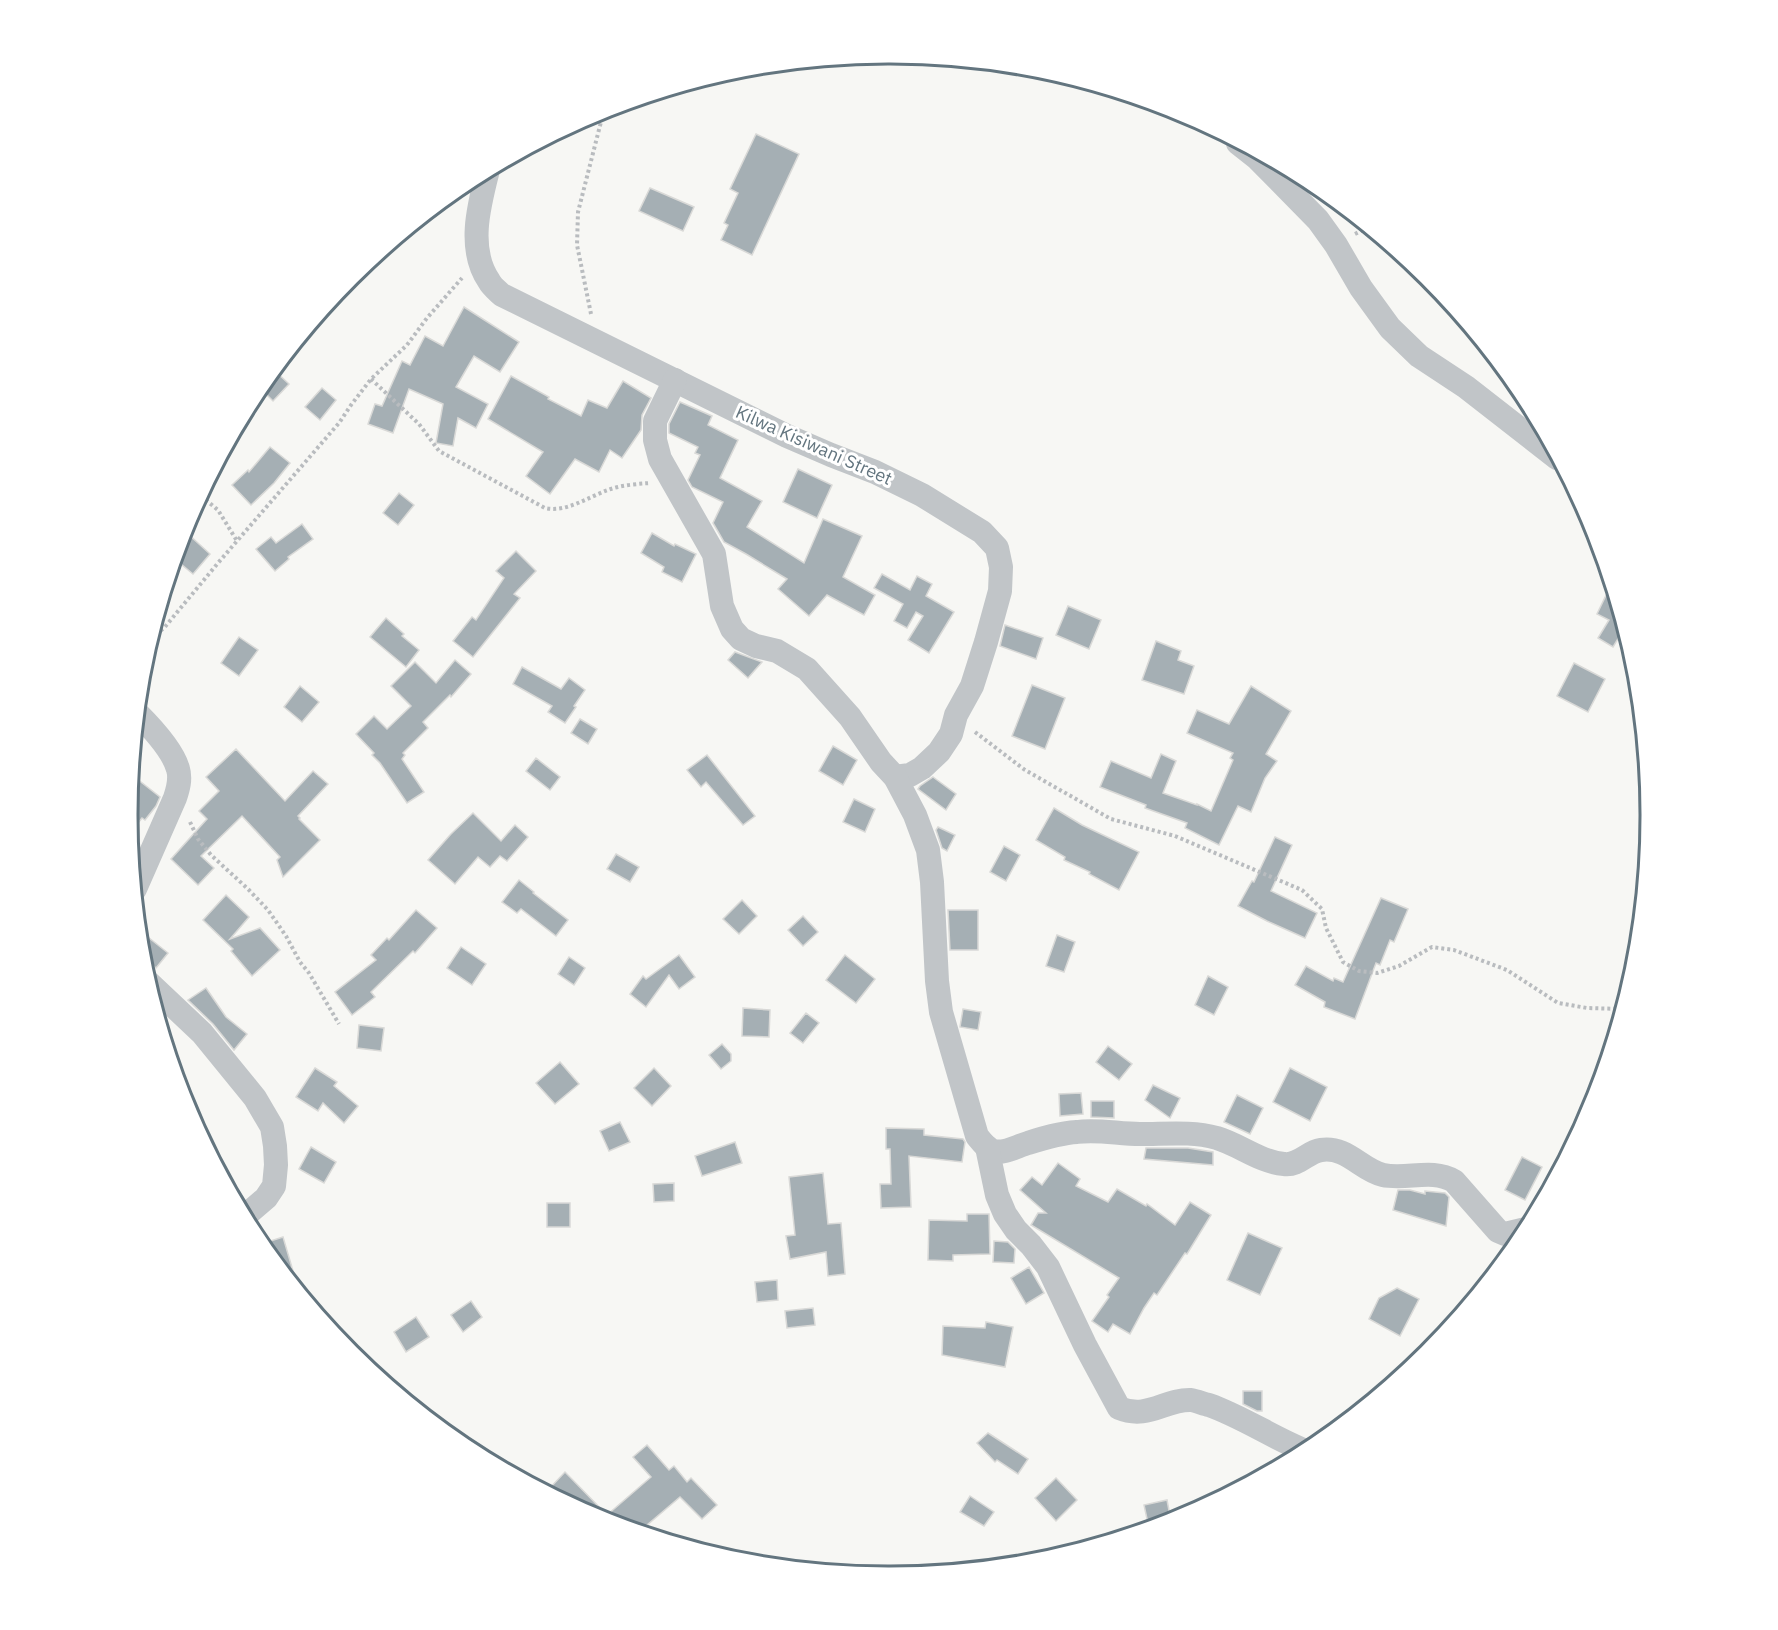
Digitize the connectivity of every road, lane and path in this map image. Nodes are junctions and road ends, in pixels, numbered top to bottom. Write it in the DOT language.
graph roads {
  1 [pos="601,123"];
  2 [pos="1264,165"];
  3 [pos="486,183"];
  4 [pos="468,272"];
  5 [pos="597,341"];
  6 [pos="371,379"];
  7 [pos="675,380"];
  8 [pos="1543,447"];
  9 [pos="674,483"];
  10 [pos="208,502"];
  11 [pos="237,541"];
  12 [pos="162,629"];
  13 [pos="956,715"];
  14 [pos="145,721"];
  15 [pos="895,777"];
  16 [pos="179,784"];
  17 [pos="141,875"];
  18 [pos="161,995"];
  19 [pos="1614,1009"];
  20 [pos="339,1024"];
  21 [pos="987,1147"];
  22 [pos="251,1210"];
  23 [pos="1513,1232"];
  24 [pos="1295,1446"];
  1 -- 5 [label="path"];
  2 -- 8 [label="street"];
  3 -- 5 [label="street, Kilwa Kisiwani Street"];
  4 -- 6 [label="path"];
  5 -- 7 [label="street, Kilwa Kisiwani Street"];
  6 -- 9 [label="path"];
  6 -- 11 [label="path"];
  7 -- 9 [label="street"];
  7 -- 13 [label="street, Kilwa Kisiwani Street"];
  9 -- 15 [label="street"];
  10 -- 11 [label="path"];
  11 -- 12 [label="path"];
  13 -- 15 [label="street, Kilwa Kisiwani Street"];
  13 -- 19 [label="path"];
  14 -- 16 [label="street"];
  15 -- 21 [label="street"];
  16 -- 17 [label="street"];
  16 -- 20 [label="path"];
  18 -- 22 [label="street"];
  21 -- 23 [label="street"];
  21 -- 24 [label="street"];
}
